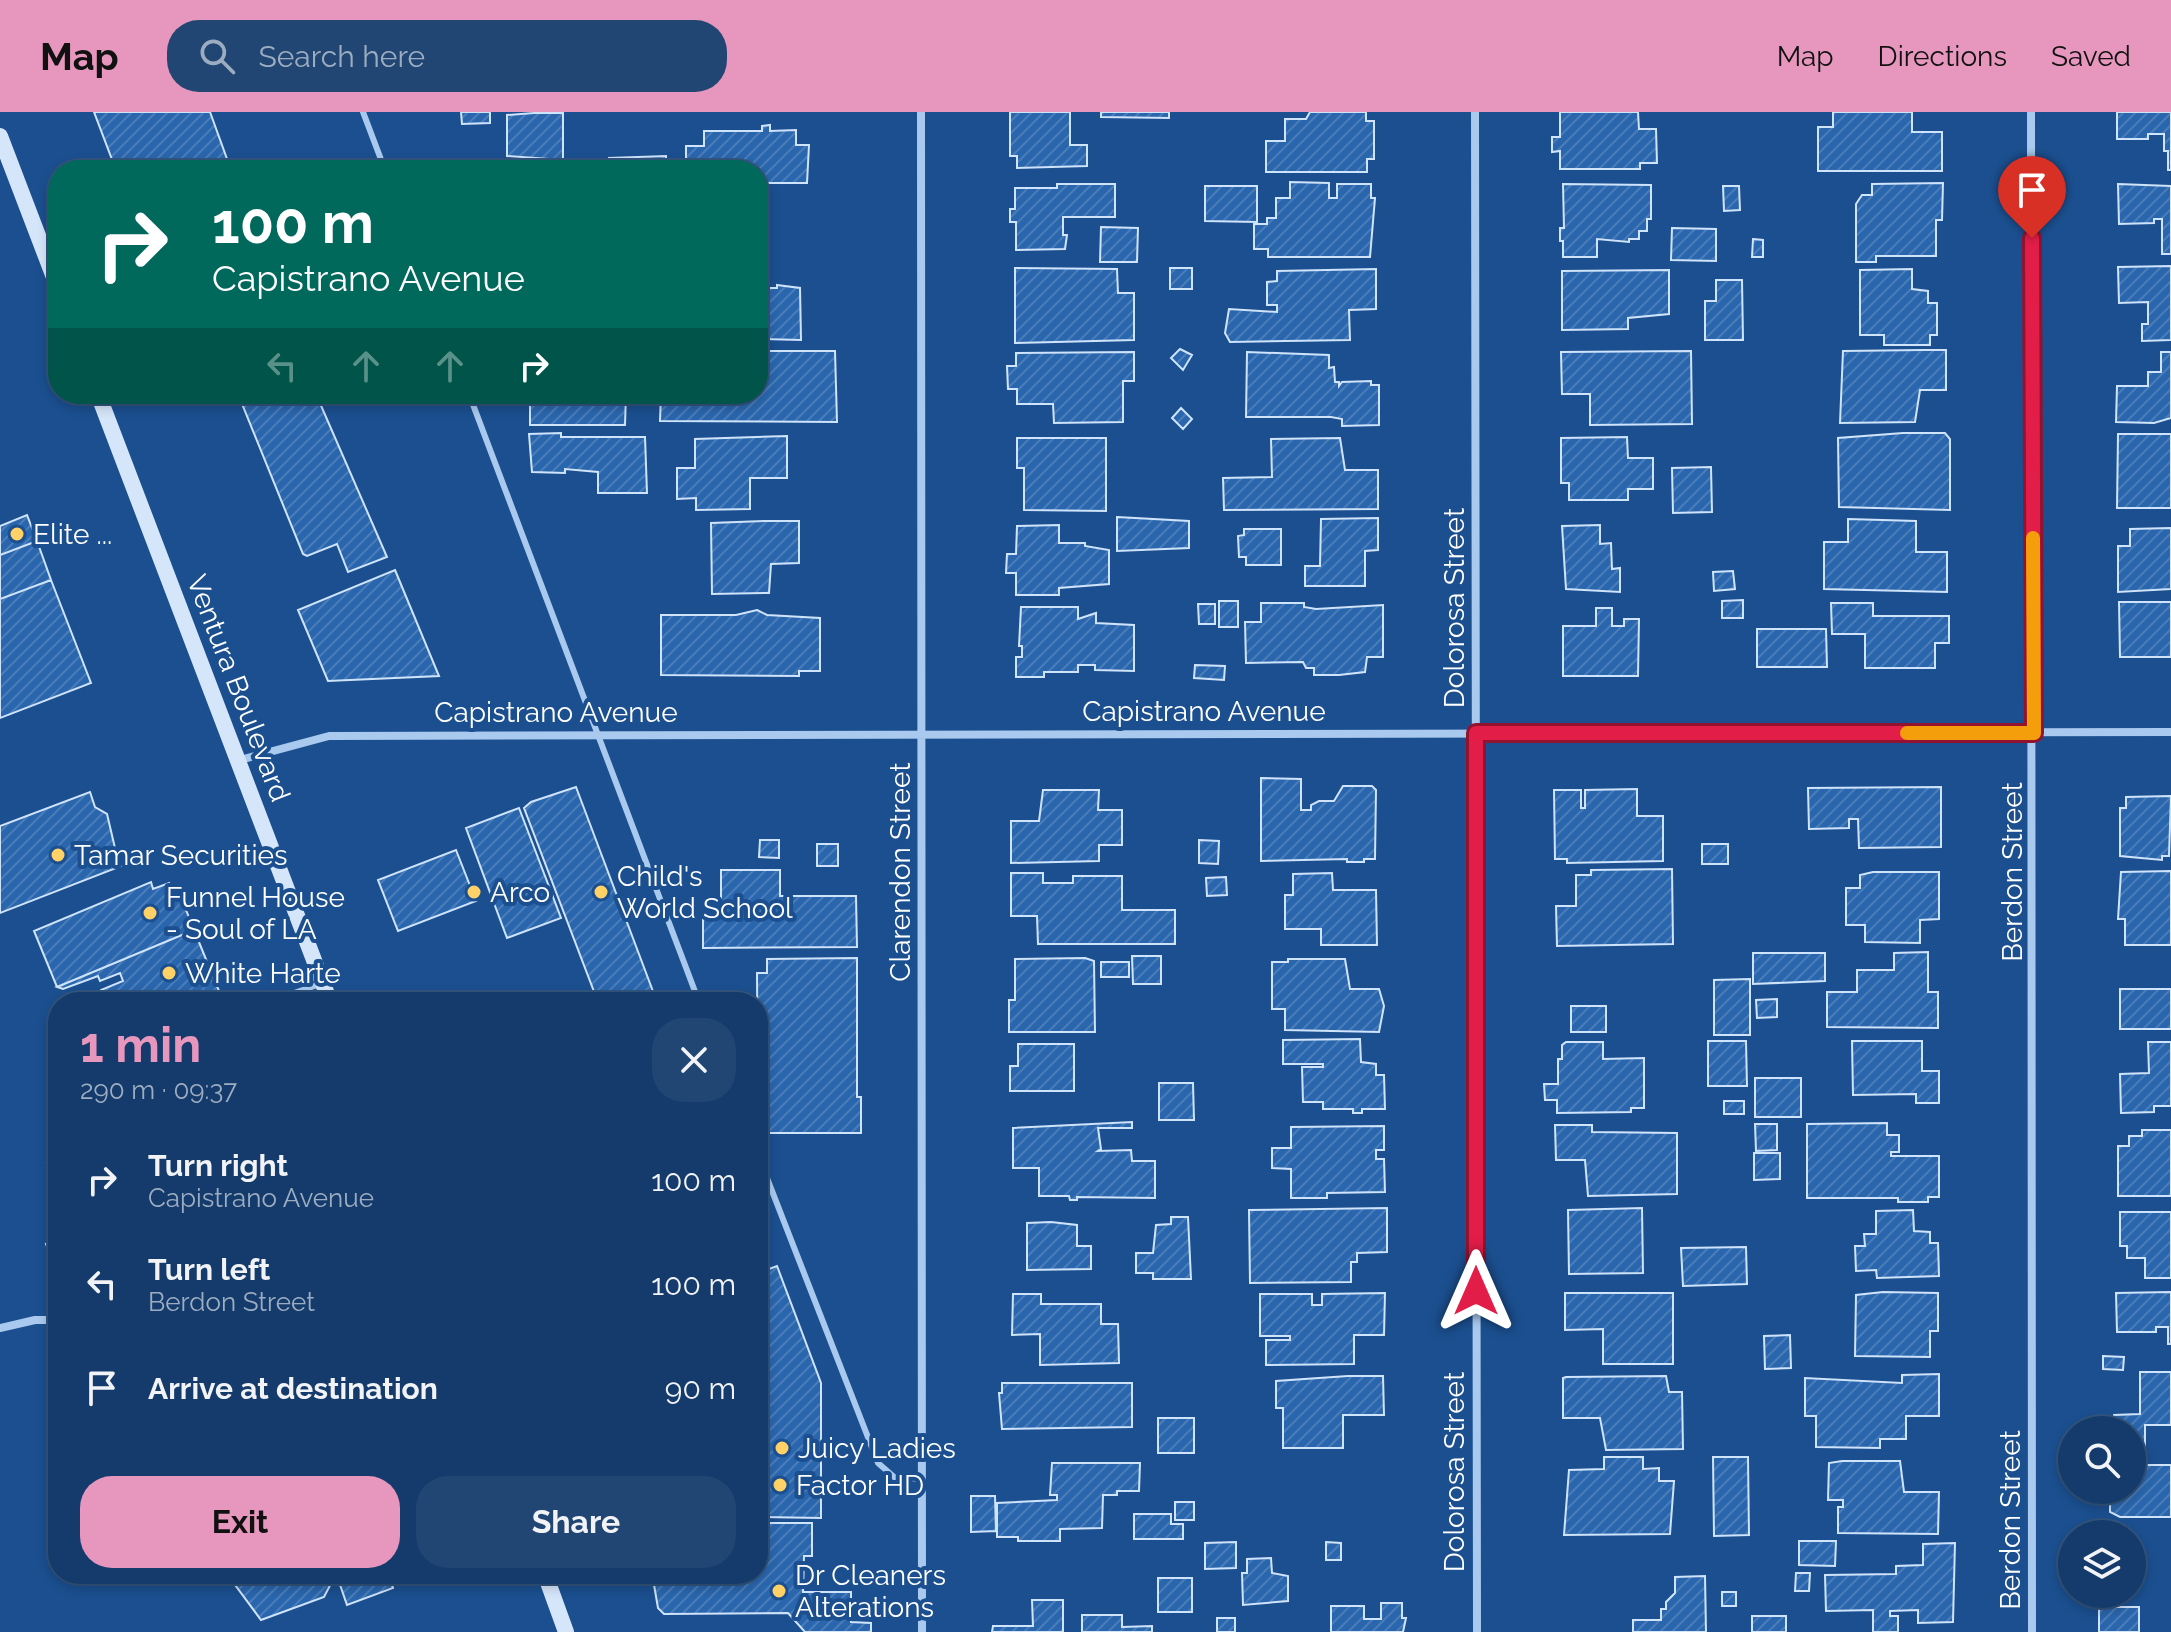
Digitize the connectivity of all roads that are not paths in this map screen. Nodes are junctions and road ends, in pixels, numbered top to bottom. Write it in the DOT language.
graph roads {
  1 [pos="363,112"];
  2 [pos="921,112"];
  3 [pos="1475,112"];
  4 [pos="2031,112"];
  5 [pos="0,136"];
  6 [pos="381,160"];
  7 [pos="48,262"];
  8 [pos="102,404"];
  9 [pos="473,404"];
  10 [pos="2171,732"];
  11 [pos="596,733"];
  12 [pos="922,733"];
  13 [pos="1476,733"];
  14 [pos="2034,733"];
  15 [pos="240,760"];
  16 [pos="323,983"];
  17 [pos="297,992"];
  18 [pos="326,992"];
  19 [pos="695,992"];
  20 [pos="768,1181"];
  21 [pos="48,1320"];
  22 [pos="0,1328"];
  23 [pos="922,1479"];
  24 [pos="549,1584"];
  25 [pos="566,1632"];
  26 [pos="922,1632"];
  27 [pos="1477,1632"];
  28 [pos="2032,1632"];
  1 -- 6 [label="lane"];
  2 -- 12 [label="street, Clarendon Street"];
  3 -- 13 [label="street, Dolorosa Street"];
  4 -- 14 [label="street, Berdon Street"];
  5 -- 7 [label="main road"];
  8 -- 15 [label="main road, Ventura Boulevard"];
  9 -- 11 [label="lane"];
  10 -- 14 [label="street, Capistrano Avenue"];
  11 -- 12 [label="street, Capistrano Avenue"];
  11 -- 15 [label="street, Capistrano Avenue"];
  11 -- 19 [label="lane"];
  12 -- 13 [label="street, Capistrano Avenue"];
  12 -- 23 [label="street, Clarendon Street"];
  13 -- 14 [label="street, Capistrano Avenue"];
  13 -- 27 [label="street, Dolorosa Street"];
  14 -- 28 [label="street, Berdon Street"];
  15 -- 16 [label="main road, Ventura Boulevard"];
  16 -- 17 [label="lane"];
  16 -- 18 [label="main road, Ventura Boulevard"];
  20 -- 23 [label="lane"];
  21 -- 22 [label="street"];
  23 -- 26 [label="street, Clarendon Street"];
  24 -- 25 [label="main road"];
}
